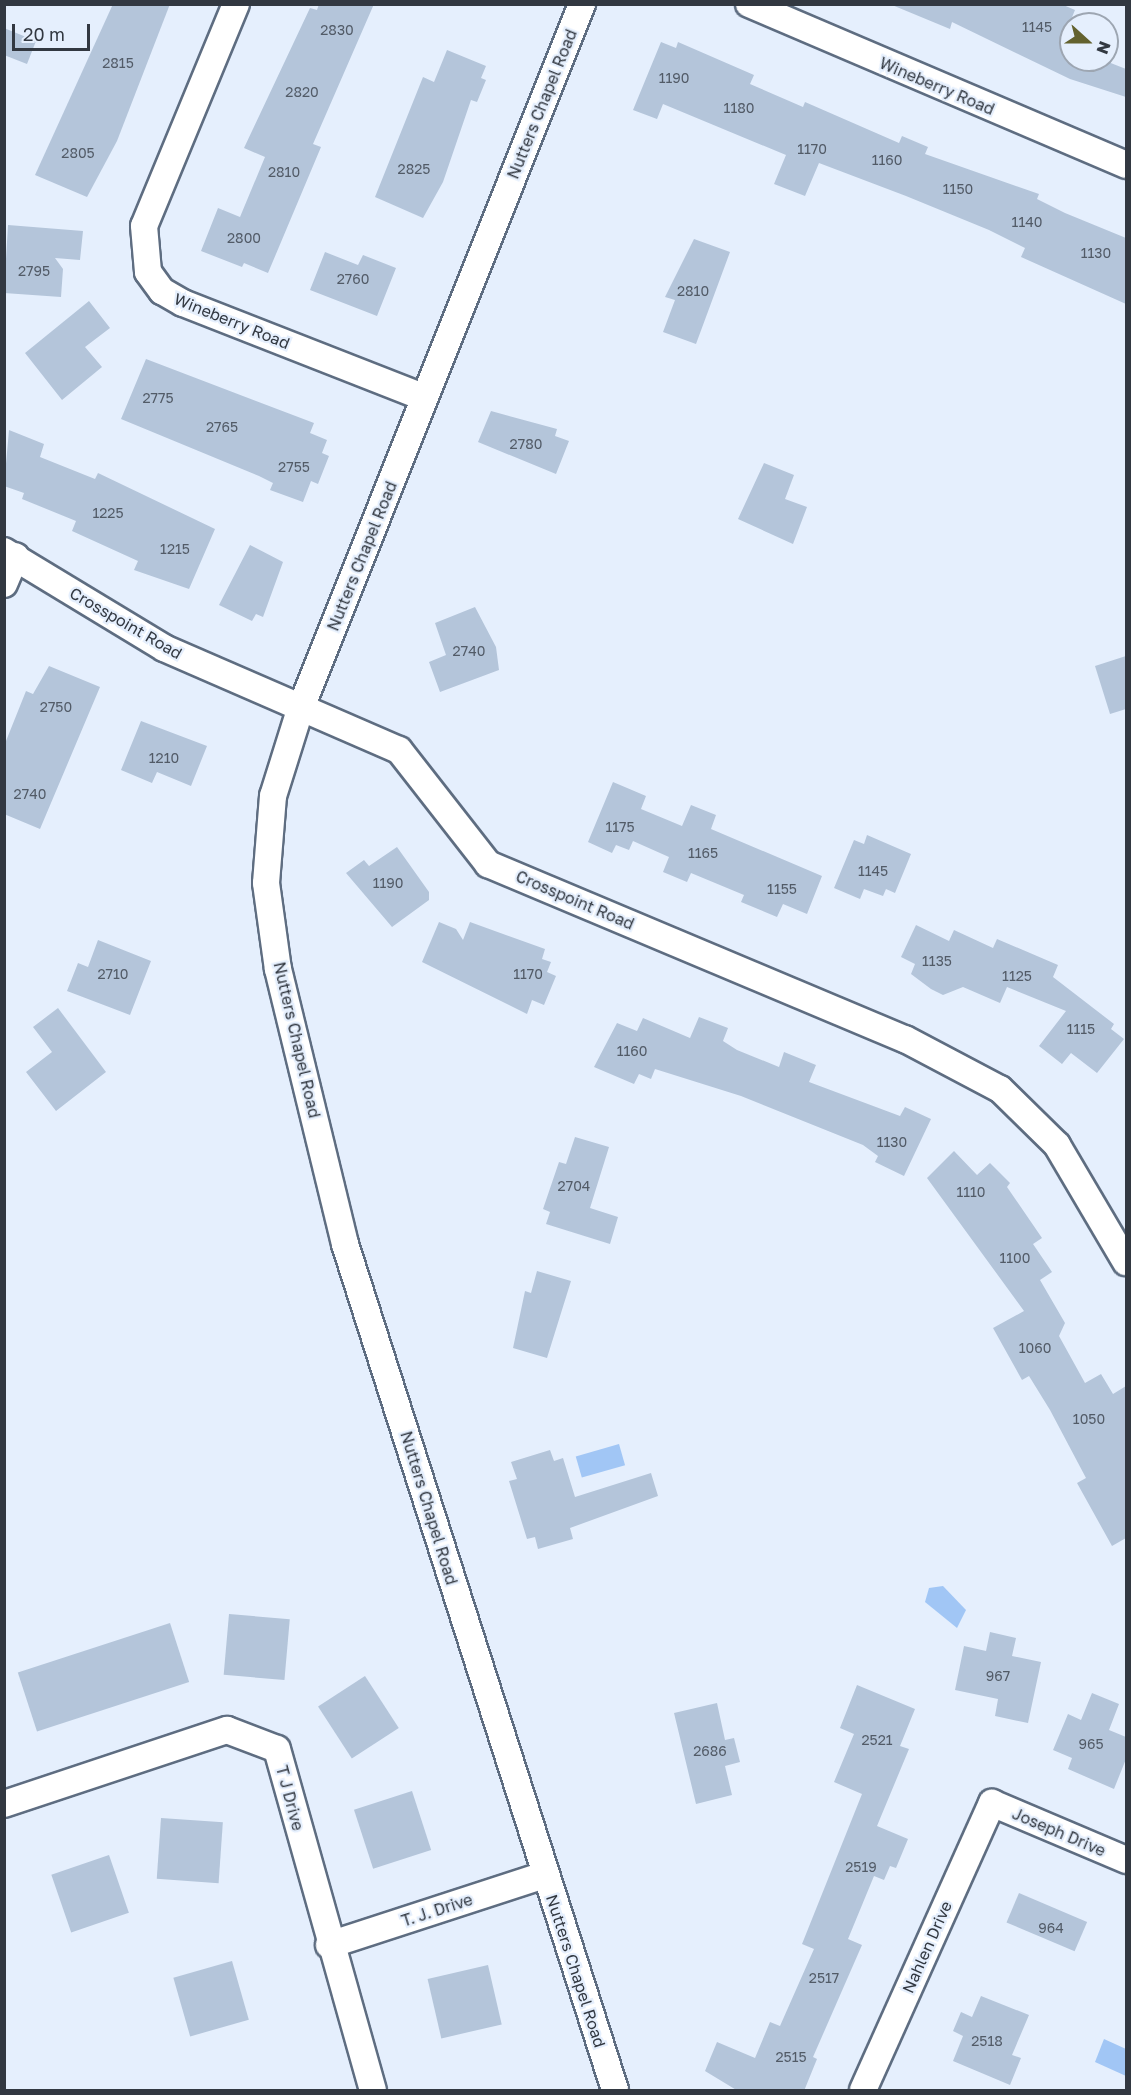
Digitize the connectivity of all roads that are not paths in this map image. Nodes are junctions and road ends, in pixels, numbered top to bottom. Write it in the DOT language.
graph roads {
  1 [pos="236,4"];
  2 [pos="582,4"];
  3 [pos="749,4"];
  4 [pos="1126,165"];
  5 [pos="423,397"];
  6 [pos="10,554"];
  7 [pos="4,584"];
  8 [pos="300,710"];
  9 [pos="1123,1248"];
  10 [pos="992,1803"];
  11 [pos="4,1804"];
  12 [pos="1126,1860"];
  13 [pos="544,1875"];
  14 [pos="329,1945"];
  15 [pos="373,2091"];
  16 [pos="615,2091"];
  17 [pos="863,2091"];
  1 -- 5 [label="street, Wineberry Road"];
  2 -- 5 [label="street, Nutters Chapel Road"];
  3 -- 4 [label="street, Wineberry Road"];
  5 -- 8 [label="street, Nutters Chapel Road"];
  6 -- 7 [label="street"];
  6 -- 8 [label="street, Crosspoint Road"];
  8 -- 9 [label="street, Crosspoint Road"];
  8 -- 13 [label="street, Nutters Chapel Road"];
  10 -- 12 [label="street, Joseph Drive"];
  10 -- 17 [label="street, Nahlen Drive"];
  11 -- 14 [label="street, T J Drive"];
  13 -- 14 [label="street, T. J. Drive"];
  13 -- 16 [label="street, Nutters Chapel Road"];
  14 -- 15 [label="street, T J Drive"];
}
